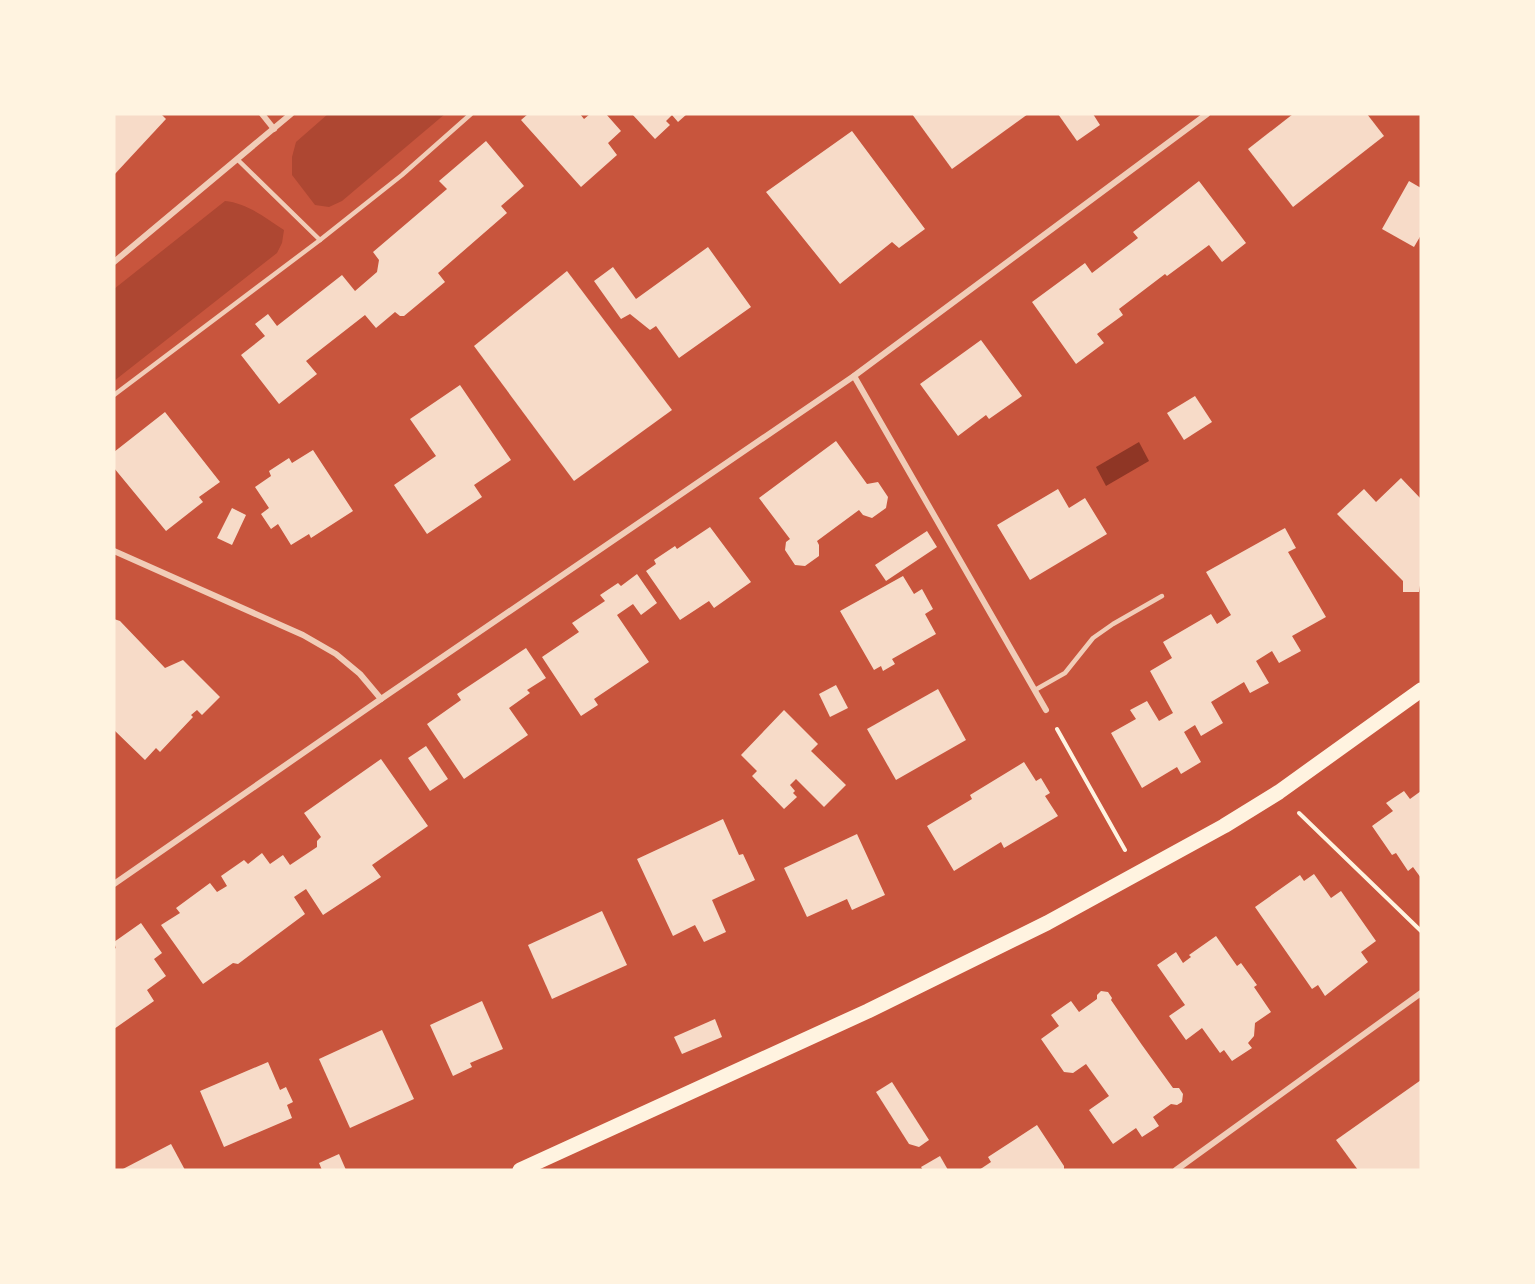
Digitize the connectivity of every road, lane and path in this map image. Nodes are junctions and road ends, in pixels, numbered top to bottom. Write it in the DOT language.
graph roads {
  1 [pos="262,114"];
  2 [pos="291,114"];
  3 [pos="471,114"];
  4 [pos="1207,114"];
  5 [pos="274,129"];
  6 [pos="238,160"];
  7 [pos="320,240"];
  8 [pos="114,262"];
  9 [pos="854,376"];
  10 [pos="114,395"];
  11 [pos="114,550"];
  12 [pos="1162,596"];
  13 [pos="1035,690"];
  14 [pos="1421,690"];
  15 [pos="381,699"];
  16 [pos="1046,710"];
  17 [pos="1280,792"];
  18 [pos="1114,831"];
  19 [pos="114,884"];
  20 [pos="1421,931"];
  21 [pos="1421,993"];
  22 [pos="520,1170"];
  23 [pos="1176,1170"];
  1 -- 5 [label="street"];
  2 -- 5 [label="street"];
  3 -- 7 [label="lane"];
  4 -- 9 [label="street"];
  5 -- 6 [label="street"];
  6 -- 7 [label="lane"];
  6 -- 8 [label="street"];
  7 -- 10 [label="lane"];
  9 -- 13 [label="street"];
  9 -- 15 [label="street"];
  11 -- 15 [label="street"];
  12 -- 13 [label="lane"];
  13 -- 16 [label="street"];
  14 -- 17 [label="main road"];
  15 -- 19 [label="street"];
  16 -- 18 [label="path"];
  17 -- 20 [label="path"];
  17 -- 22 [label="main road"];
  21 -- 23 [label="street"];
}
